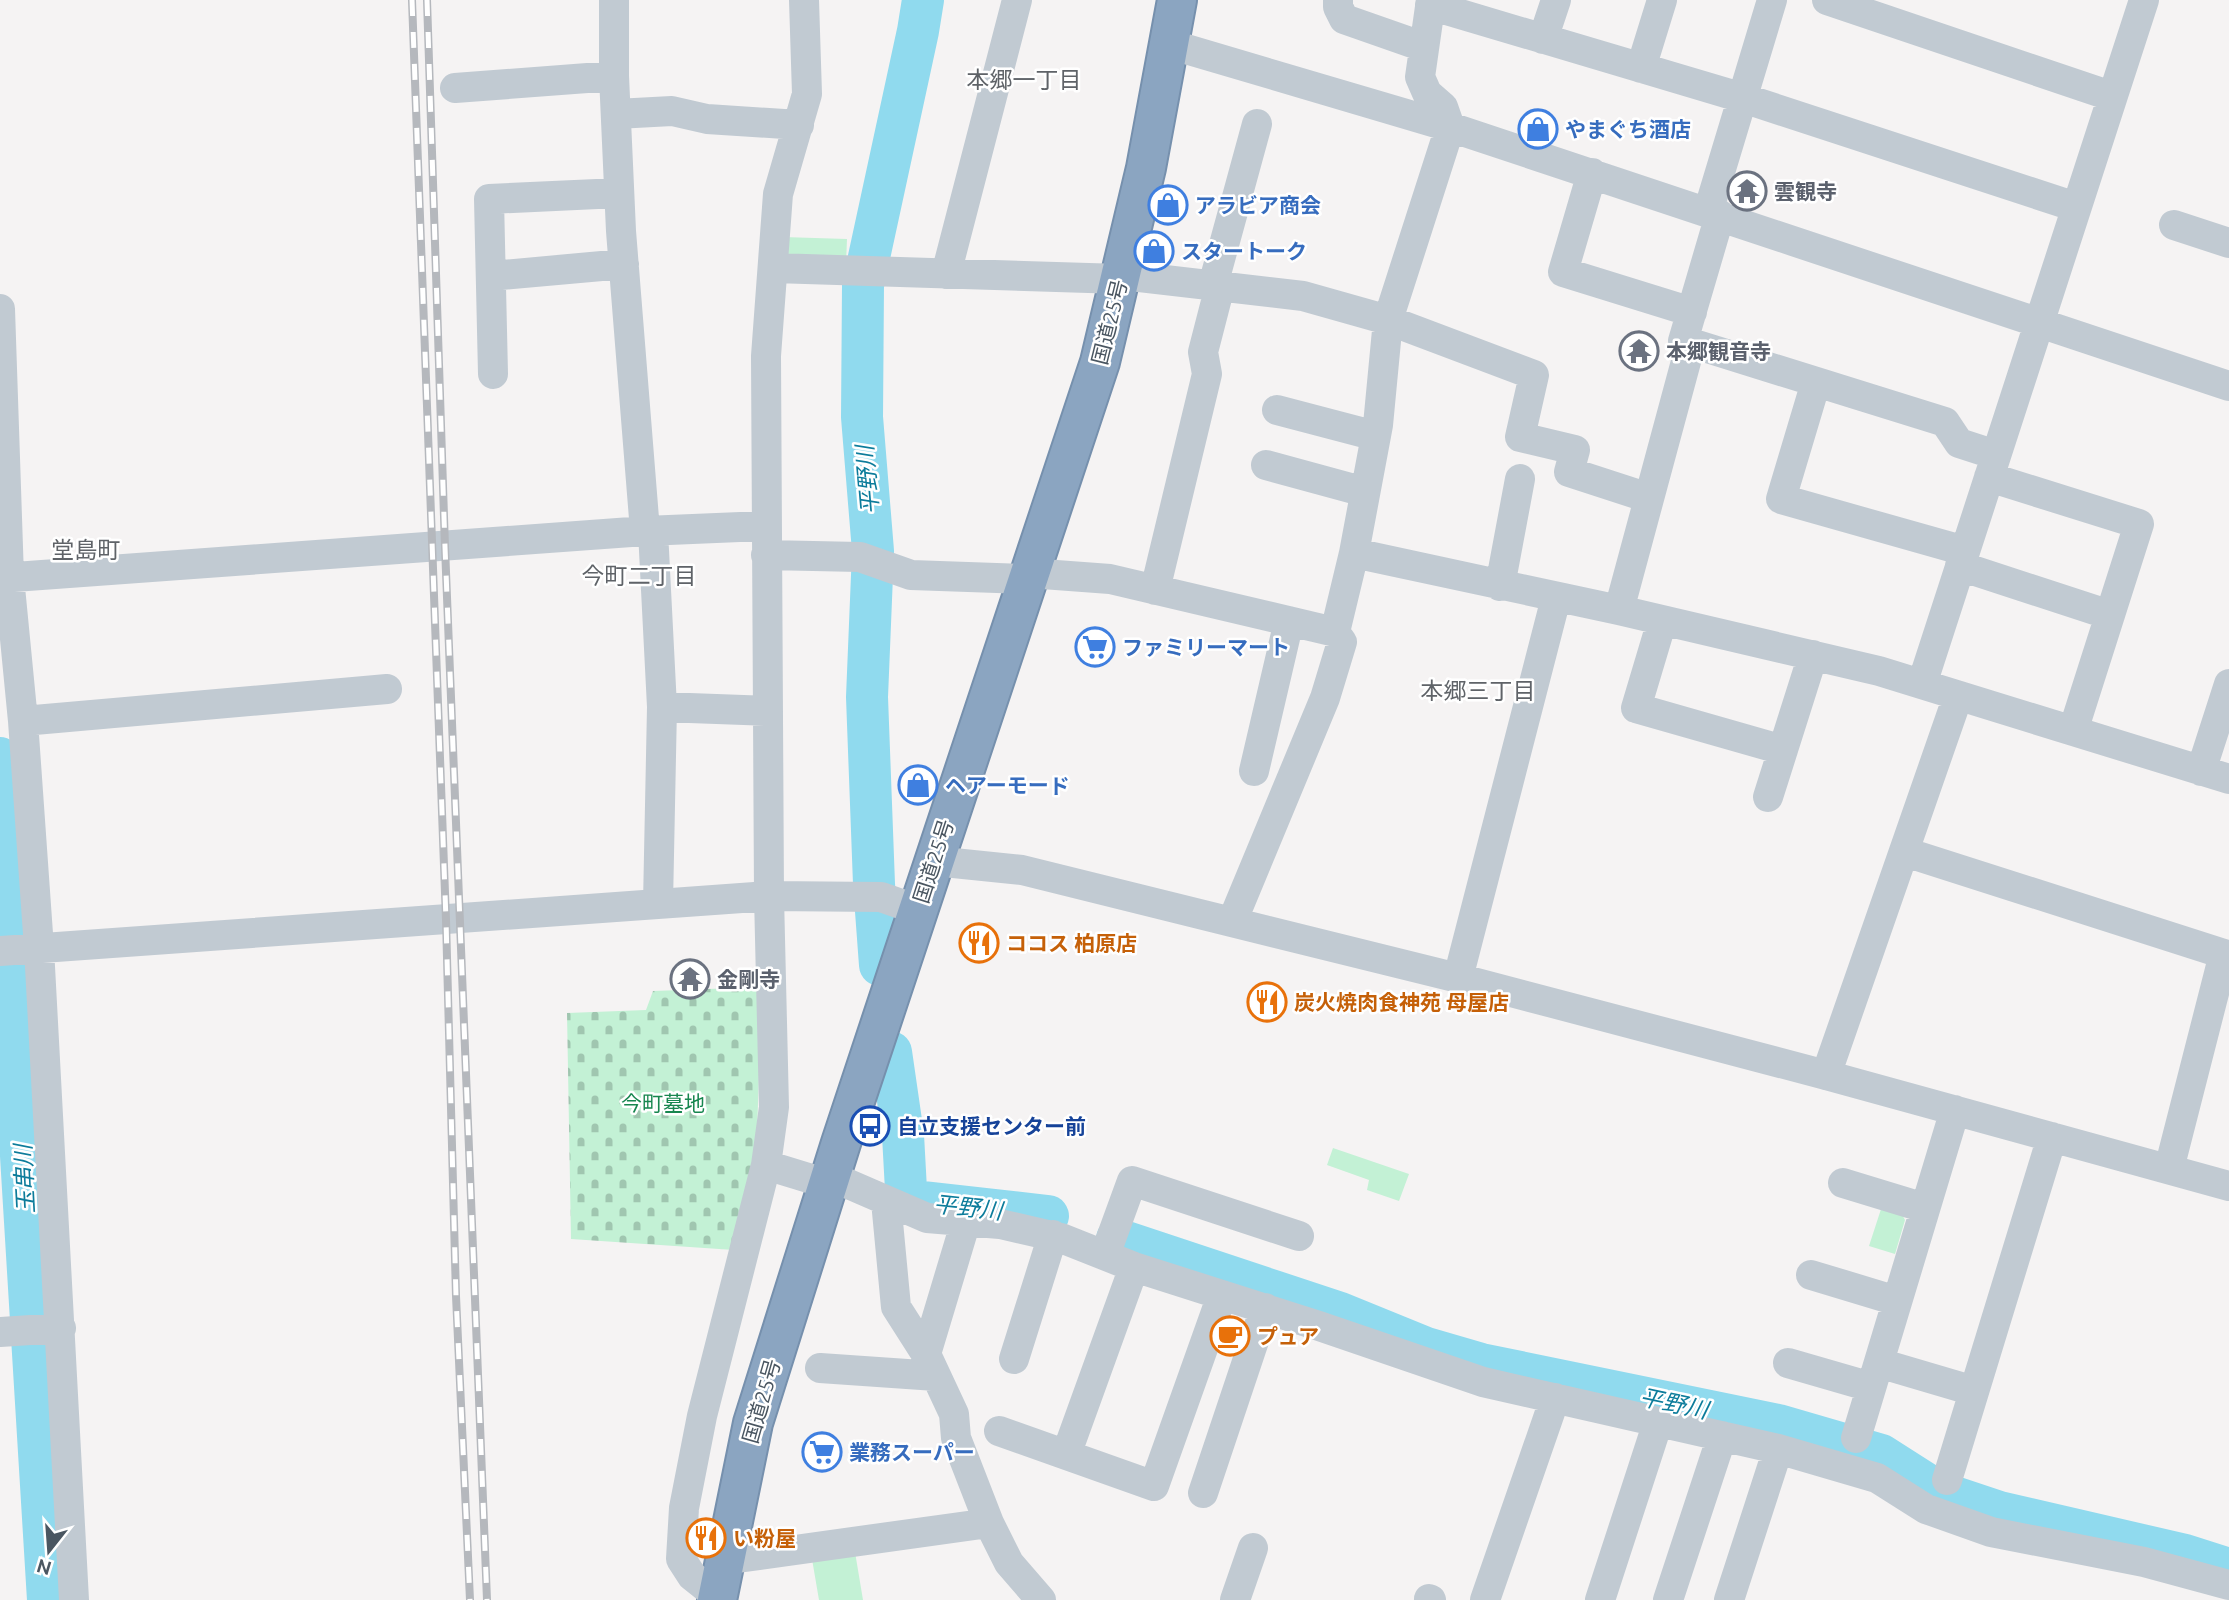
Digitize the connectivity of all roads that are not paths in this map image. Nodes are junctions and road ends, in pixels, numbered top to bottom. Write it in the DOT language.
graph roads {
  1 [pos="614,0"];
  2 [pos="804,0"];
  3 [pos="1017,0"];
  4 [pos="1177,0"];
  5 [pos="1338,0"];
  6 [pos="1556,0"];
  7 [pos="1662,0"];
  8 [pos="1772,0"];
  9 [pos="1827,0"];
  10 [pos="2144,0"];
  11 [pos="1430,2"];
  12 [pos="1543,39"];
  13 [pos="1169,44"];
  14 [pos="1424,47"];
  15 [pos="1642,68"];
  16 [pos="614,76"];
  17 [pos="454,88"];
  18 [pos="2111,96"];
  19 [pos="1743,98"];
  20 [pos="616,114"];
  21 [pos="1257,124"];
  22 [pos="799,125"];
  23 [pos="1450,127"];
  24 [pos="1592,173"];
  25 [pos="619,193"];
  26 [pos="2076,207"];
  27 [pos="1714,214"];
  28 [pos="2174,225"];
  29 [pos="2229,243"];
  30 [pos="624,264"];
  31 [pos="774,268"];
  32 [pos="946,274"];
  33 [pos="491,276"];
  34 [pos="1121,277"];
  35 [pos="1217,286"];
  36 [pos="0,309"];
  37 [pos="1692,312"];
  38 [pos="1388,320"];
  39 [pos="2038,323"];
  40 [pos="1691,343"];
  41 [pos="494,374"];
  42 [pos="1816,382"];
  43 [pos="2229,386"];
  44 [pos="1277,410"];
  45 [pos="1376,436"];
  46 [pos="1266,465"];
  47 [pos="1993,466"];
  48 [pos="1520,479"];
  49 [pos="1365,492"];
  50 [pos="1649,498"];
  51 [pos="649,531"];
  52 [pos="766,541"];
  53 [pos="1354,553"];
  54 [pos="1963,559"];
  55 [pos="1028,576"];
  56 [pos="4,577"];
  57 [pos="1500,586"];
  58 [pos="1155,590"];
  59 [pos="1556,598"];
  60 [pos="1619,610"];
  61 [pos="2110,615"];
  62 [pos="1289,621"];
  63 [pos="1662,621"];
  64 [pos="1335,632"];
  65 [pos="1813,655"];
  66 [pos="1922,684"];
  67 [pos="2229,684"];
  68 [pos="387,689"];
  69 [pos="1958,696"];
  70 [pos="662,707"];
  71 [pos="768,711"];
  72 [pos="1266,719"];
  73 [pos="23,721"];
  74 [pos="1312,730"];
  75 [pos="2073,731"];
  76 [pos="1783,750"];
  77 [pos="1254,771"];
  78 [pos="2215,775"];
  79 [pos="1768,797"];
  80 [pos="1905,852"];
  81 [pos="934,861"];
  82 [pos="769,896"];
  83 [pos="658,904"];
  84 [pos="918,910"];
  85 [pos="1233,922"];
  86 [pos="20,950"];
  87 [pos="1458,978"];
  88 [pos="1826,1075"];
  89 [pos="1955,1110"];
  90 [pos="2052,1137"];
  91 [pos="766,1165"];
  92 [pos="2169,1169"];
  93 [pos="829,1180"];
  94 [pos="1843,1183"];
  95 [pos="2229,1186"];
  96 [pos="886,1200"];
  97 [pos="1925,1208"];
  98 [pos="966,1221"];
  99 [pos="1053,1235"];
  100 [pos="1299,1236"];
  101 [pos="1105,1255"];
  102 [pos="1133,1266"];
  103 [pos="1811,1275"];
  104 [pos="1222,1295"];
  105 [pos="1897,1301"];
  106 [pos="1265,1308"];
  107 [pos="53,1328"];
  108 [pos="5,1332"];
  109 [pos="1014,1359"];
  110 [pos="1788,1363"];
  111 [pos="931,1365"];
  112 [pos="820,1368"];
  113 [pos="1875,1375"];
  114 [pos="1974,1391"];
  115 [pos="1555,1398"];
  116 [pos="1658,1422"];
  117 [pos="999,1431"];
  118 [pos="1722,1436"];
  119 [pos="1856,1438"];
  120 [pos="1778,1449"];
  121 [pos="1066,1455"];
  122 [pos="1947,1480"];
  123 [pos="1203,1493"];
  124 [pos="989,1523"];
  125 [pos="1253,1548"];
  126 [pos="2229,1585"];
  127 [pos="719,1586"];
  128 [pos="74,1600"];
  129 [pos="1041,1600"];
  130 [pos="1235,1600"];
  131 [pos="1485,1600"];
  132 [pos="1600,1600"];
  133 [pos="1668,1600"];
  134 [pos="1729,1600"];
  1 -- 16 [label="street"];
  2 -- 22 [label="street"];
  3 -- 32 [label="street"];
  4 -- 13 [label="highway, 国道25号"];
  5 -- 14 [label="street"];
  6 -- 12 [label="street"];
  7 -- 15 [label="street"];
  8 -- 19 [label="street"];
  9 -- 18 [label="street"];
  10 -- 18 [label="street"];
  11 -- 12 [label="street"];
  11 -- 14 [label="street"];
  12 -- 15 [label="street"];
  13 -- 23 [label="street"];
  13 -- 34 [label="highway, 国道25号"];
  14 -- 23 [label="street"];
  15 -- 19 [label="street"];
  16 -- 17 [label="street"];
  16 -- 20 [label="street"];
  18 -- 26 [label="street"];
  19 -- 26 [label="street"];
  19 -- 27 [label="street"];
  20 -- 22 [label="street"];
  20 -- 25 [label="street"];
  21 -- 35 [label="street"];
  22 -- 31 [label="street"];
  23 -- 24 [label="street"];
  23 -- 38 [label="street"];
  24 -- 27 [label="street"];
  24 -- 37 [label="street"];
  25 -- 30 [label="street"];
  25 -- 33 [label="street"];
  26 -- 39 [label="street"];
  27 -- 37 [label="street"];
  27 -- 39 [label="street"];
  28 -- 29 [label="street"];
  30 -- 33 [label="street"];
  30 -- 51 [label="street"];
  31 -- 32 [label="street"];
  31 -- 52 [label="street"];
  32 -- 34 [label="street"];
  33 -- 41 [label="street"];
  34 -- 35 [label="street"];
  34 -- 55 [label="highway, 国道25号"];
  35 -- 38 [label="street"];
  35 -- 58 [label="street"];
  36 -- 56 [label="street"];
  37 -- 40 [label="street"];
  38 -- 45 [label="street"];
  38 -- 50 [label="street"];
  39 -- 43 [label="street"];
  39 -- 47 [label="street"];
  40 -- 42 [label="street"];
  40 -- 50 [label="street"];
  42 -- 47 [label="street"];
  42 -- 54 [label="street"];
  44 -- 45 [label="street"];
  45 -- 49 [label="street"];
  46 -- 49 [label="street"];
  47 -- 54 [label="street"];
  47 -- 61 [label="street"];
  48 -- 57 [label="street"];
  49 -- 53 [label="street"];
  50 -- 60 [label="street"];
  51 -- 52 [label="street"];
  51 -- 56 [label="street"];
  51 -- 70 [label="street"];
  52 -- 55 [label="street"];
  52 -- 71 [label="street"];
  53 -- 57 [label="street"];
  53 -- 64 [label="street"];
  54 -- 61 [label="street"];
  54 -- 66 [label="street"];
  55 -- 58 [label="street"];
  55 -- 81 [label="highway, 国道25号"];
  56 -- 73 [label="street"];
  57 -- 59 [label="street"];
  58 -- 62 [label="street"];
  59 -- 60 [label="street"];
  59 -- 87 [label="street"];
  60 -- 63 [label="street"];
  61 -- 75 [label="street"];
  62 -- 64 [label="street"];
  62 -- 72 [label="street"];
  63 -- 65 [label="street"];
  63 -- 76 [label="street"];
  64 -- 74 [label="street"];
  65 -- 66 [label="street"];
  65 -- 76 [label="street"];
  66 -- 69 [label="street"];
  67 -- 78 [label="street"];
  68 -- 73 [label="street"];
  69 -- 75 [label="street"];
  69 -- 80 [label="street"];
  70 -- 71 [label="street"];
  70 -- 83 [label="street"];
  71 -- 82 [label="street"];
  72 -- 74 [label="street"];
  72 -- 77 [label="street"];
  73 -- 86 [label="street"];
  74 -- 85 [label="street"];
  75 -- 78 [label="street"];
  76 -- 79 [label="street"];
  80 -- 88 [label="street"];
  80 -- 92 [label="street"];
  81 -- 84 [label="highway, 国道25号"];
  81 -- 85 [label="street"];
  82 -- 83 [label="street"];
  82 -- 84 [label="street"];
  82 -- 91 [label="street"];
  83 -- 86 [label="street"];
  84 -- 93 [label="highway, 国道25号"];
  85 -- 87 [label="street"];
  86 -- 107 [label="street"];
  87 -- 88 [label="street"];
  88 -- 89 [label="street"];
  89 -- 90 [label="street"];
  89 -- 97 [label="street"];
  90 -- 92 [label="street"];
  90 -- 114 [label="street"];
  91 -- 93 [label="street"];
  91 -- 127 [label="street"];
  92 -- 95 [label="street"];
  93 -- 96 [label="street"];
  93 -- 127 [label="highway, 国道25号"];
  94 -- 97 [label="street"];
  96 -- 98 [label="street"];
  96 -- 111 [label="street"];
  97 -- 105 [label="street"];
  98 -- 99 [label="street"];
  98 -- 111 [label="street"];
  99 -- 101 [label="street"];
  99 -- 109 [label="street"];
  100 -- 101 [label="street"];
  101 -- 102 [label="street"];
  102 -- 104 [label="street"];
  102 -- 121 [label="street"];
  103 -- 105 [label="street"];
  104 -- 106 [label="street"];
  104 -- 121 [label="street"];
  105 -- 113 [label="street"];
  106 -- 115 [label="street"];
  106 -- 123 [label="street"];
  107 -- 108 [label="street"];
  107 -- 128 [label="street"];
  110 -- 113 [label="street"];
  111 -- 112 [label="street"];
  111 -- 124 [label="street"];
  113 -- 114 [label="street"];
  113 -- 119 [label="street"];
  114 -- 122 [label="street"];
  115 -- 116 [label="street"];
  115 -- 131 [label="street"];
  116 -- 118 [label="street"];
  116 -- 132 [label="street"];
  117 -- 121 [label="street"];
  118 -- 120 [label="street"];
  118 -- 133 [label="street"];
  120 -- 126 [label="street"];
  120 -- 134 [label="street"];
  124 -- 127 [label="street"];
  124 -- 129 [label="street"];
  125 -- 130 [label="street"];
}
